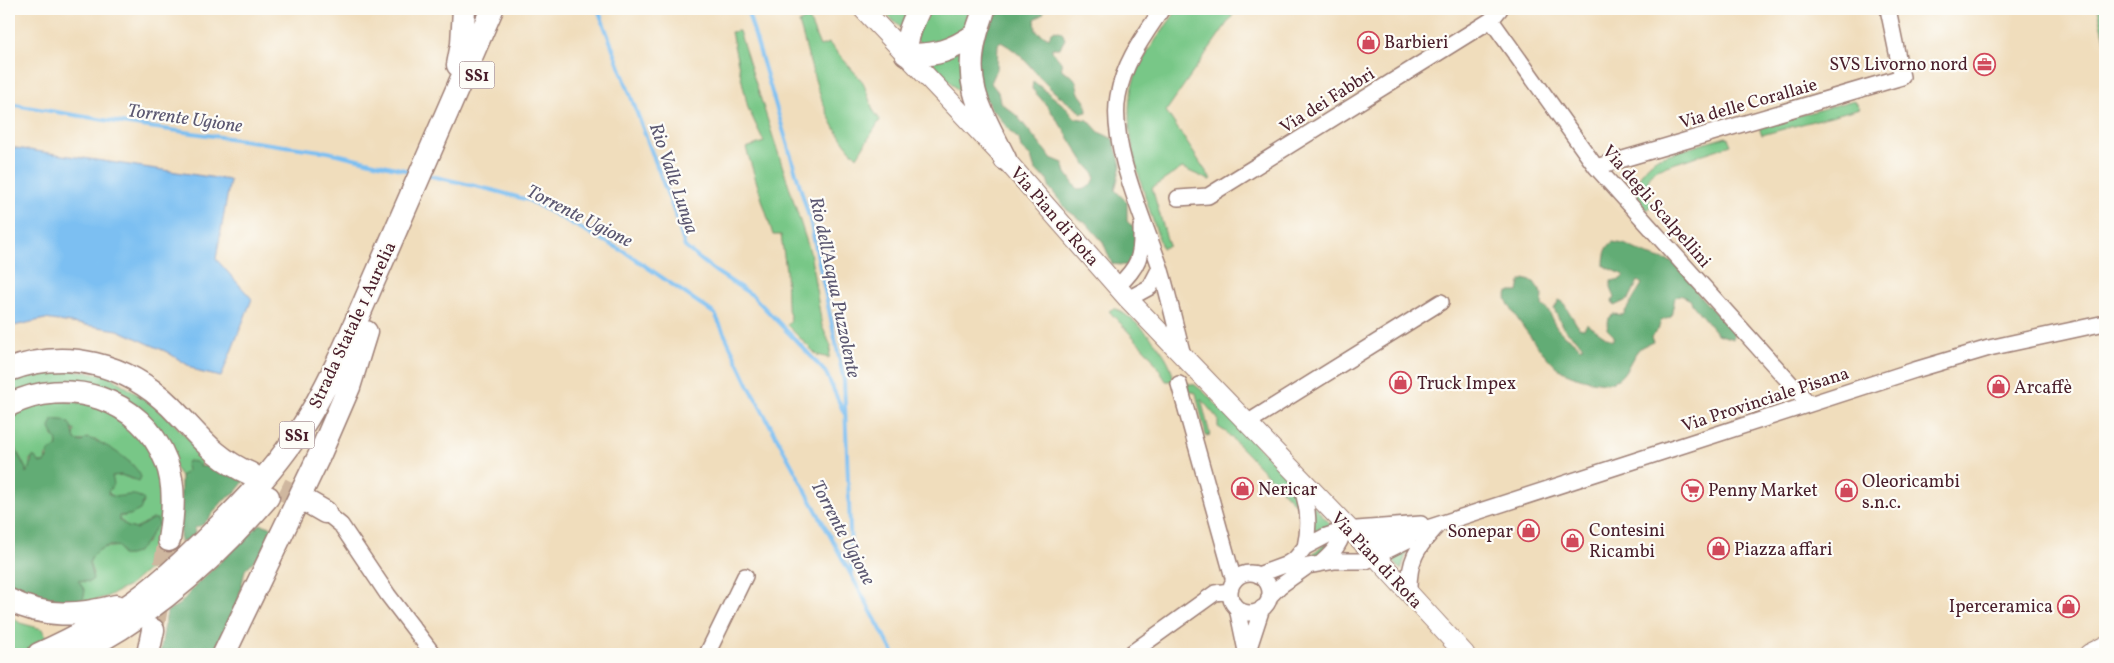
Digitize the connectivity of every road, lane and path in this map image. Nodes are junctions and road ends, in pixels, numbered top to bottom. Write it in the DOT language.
graph roads {
  1 [pos="464,9"];
  2 [pos="492,9"];
  3 [pos="506,9"];
  4 [pos="863,9"];
  5 [pos="919,9"];
  6 [pos="984,9"];
  7 [pos="1162,9"];
  8 [pos="1888,9"];
  9 [pos="1496,15"];
  10 [pos="976,34"];
  11 [pos="906,54"];
  12 [pos="448,109"];
  13 [pos="442,140"];
  14 [pos="1005,159"];
  15 [pos="1596,167"];
  16 [pos="1178,198"];
  17 [pos="1141,216"];
  18 [pos="404,228"];
  19 [pos="1160,268"];
  20 [pos="1123,293"];
  21 [pos="1441,302"];
  22 [pos="2105,323"];
  23 [pos="366,332"];
  24 [pos="1183,355"];
  25 [pos="9,370"];
  26 [pos="1179,384"];
  27 [pos="1808,404"];
  28 [pos="9,405"];
  29 [pos="1247,423"];
  30 [pos="250,474"];
  31 [pos="1297,476"];
  32 [pos="316,506"];
  33 [pos="1328,507"];
  34 [pos="1440,523"];
  35 [pos="1379,526"];
  36 [pos="1348,530"];
  37 [pos="169,540"];
  38 [pos="1305,547"];
  39 [pos="1376,557"];
  40 [pos="1321,563"];
  41 [pos="1258,575"];
  42 [pos="745,576"];
  43 [pos="1232,586"];
  44 [pos="1409,594"];
  45 [pos="9,600"];
  46 [pos="134,601"];
  47 [pos="1266,603"];
  48 [pos="1237,608"];
  49 [pos="153,630"];
  50 [pos="2105,646"];
  51 [pos="39,654"];
  52 [pos="75,654"];
  53 [pos="148,654"];
  54 [pos="224,654"];
  55 [pos="433,654"];
  56 [pos="707,654"];
  57 [pos="1130,654"];
  58 [pos="1247,654"];
  59 [pos="1465,654"];
  60 [pos="2089,654"];
  1 -- 12 [label="highway"];
  2 -- 12 [label="highway, Strada Statale 1 Aurelia / SS1"];
  3 -- 13 [label="highway, Strada Statale 1 Aurelia / SS1"];
  4 -- 11 [label="main road, Via Pian di Rota"];
  5 -- 11 [label="highway"];
  6 -- 10 [label="highway"];
  7 -- 17 [label="street"];
  8 -- 15 [label="street, Via delle Corallaie"];
  9 -- 15 [label="street, Via degli Scalpellini"];
  9 -- 16 [label="street, Via dei Fabbri"];
  10 -- 11 [label="highway"];
  10 -- 14 [label="highway"];
  11 -- 14 [label="main road, Via Pian di Rota"];
  12 -- 13 [label="highway, Strada Statale 1 Aurelia / SS1"];
  13 -- 18 [label="highway, Strada Statale 1 Aurelia / SS1"];
  14 -- 20 [label="main road, Via Pian di Rota"];
  15 -- 27 [label="street, Via degli Scalpellini"];
  17 -- 19 [label="street"];
  17 -- 20 [label="street"];
  18 -- 23 [label="highway, Strada Statale 1 Aurelia / SS1"];
  18 -- 46 [label="highway, Strada Statale 1 Aurelia / SS1"];
  19 -- 20 [label="street"];
  19 -- 24 [label="street"];
  20 -- 24 [label="main road, Via Pian di Rota"];
  21 -- 29 [label="street"];
  22 -- 27 [label="street, Via Provinciale Pisana"];
  23 -- 52 [label="highway, Strada Statale 1 Aurelia / SS1"];
  23 -- 54 [label="highway"];
  24 -- 29 [label="main road, Via Pian di Rota"];
  25 -- 30 [label="highway"];
  26 -- 43 [label="street"];
  27 -- 34 [label="street, Via Provinciale Pisana"];
  28 -- 37 [label="highway"];
  29 -- 31 [label="main road, Via Pian di Rota"];
  31 -- 33 [label="main road, Via Pian di Rota"];
  31 -- 38 [label="street"];
  32 -- 55 [label="street"];
  33 -- 35 [label="street, Via Provinciale Pisana"];
  33 -- 36 [label="main road, Via Pian di Rota"];
  34 -- 35 [label="street, Via Provinciale Pisana"];
  34 -- 36 [label="street, Via Provinciale Pisana"];
  34 -- 39 [label="street, Via Provinciale Pisana"];
  34 -- 44 [label="street"];
  35 -- 36 [label="street, Via Provinciale Pisana"];
  36 -- 38 [label="street, Via Provinciale Pisana"];
  36 -- 39 [label="main road, Via Pian di Rota"];
  36 -- 40 [label="street, Via Provinciale Pisana"];
  38 -- 41 [label="street, Via Provinciale Pisana"];
  39 -- 40 [label="street, Via Provinciale Pisana"];
  39 -- 44 [label="main road, Via Pian di Rota"];
  40 -- 47 [label="street, Via Provinciale Pisana"];
  41 -- 43 [label="street"];
  41 -- 47 [label="street"];
  42 -- 56 [label="street"];
  43 -- 48 [label="street"];
  43 -- 57 [label="street"];
  44 -- 59 [label="main road, Via Pian di Rota"];
  45 -- 46 [label="highway"];
  46 -- 51 [label="highway, Strada Statale 1 Aurelia / SS1"];
  47 -- 48 [label="street"];
  47 -- 58 [label="street, Via Provinciale Pisana"];
  48 -- 58 [label="street, Via Provinciale Pisana"];
  49 -- 53 [label="highway"];
  50 -- 60 [label="main road"];
}
